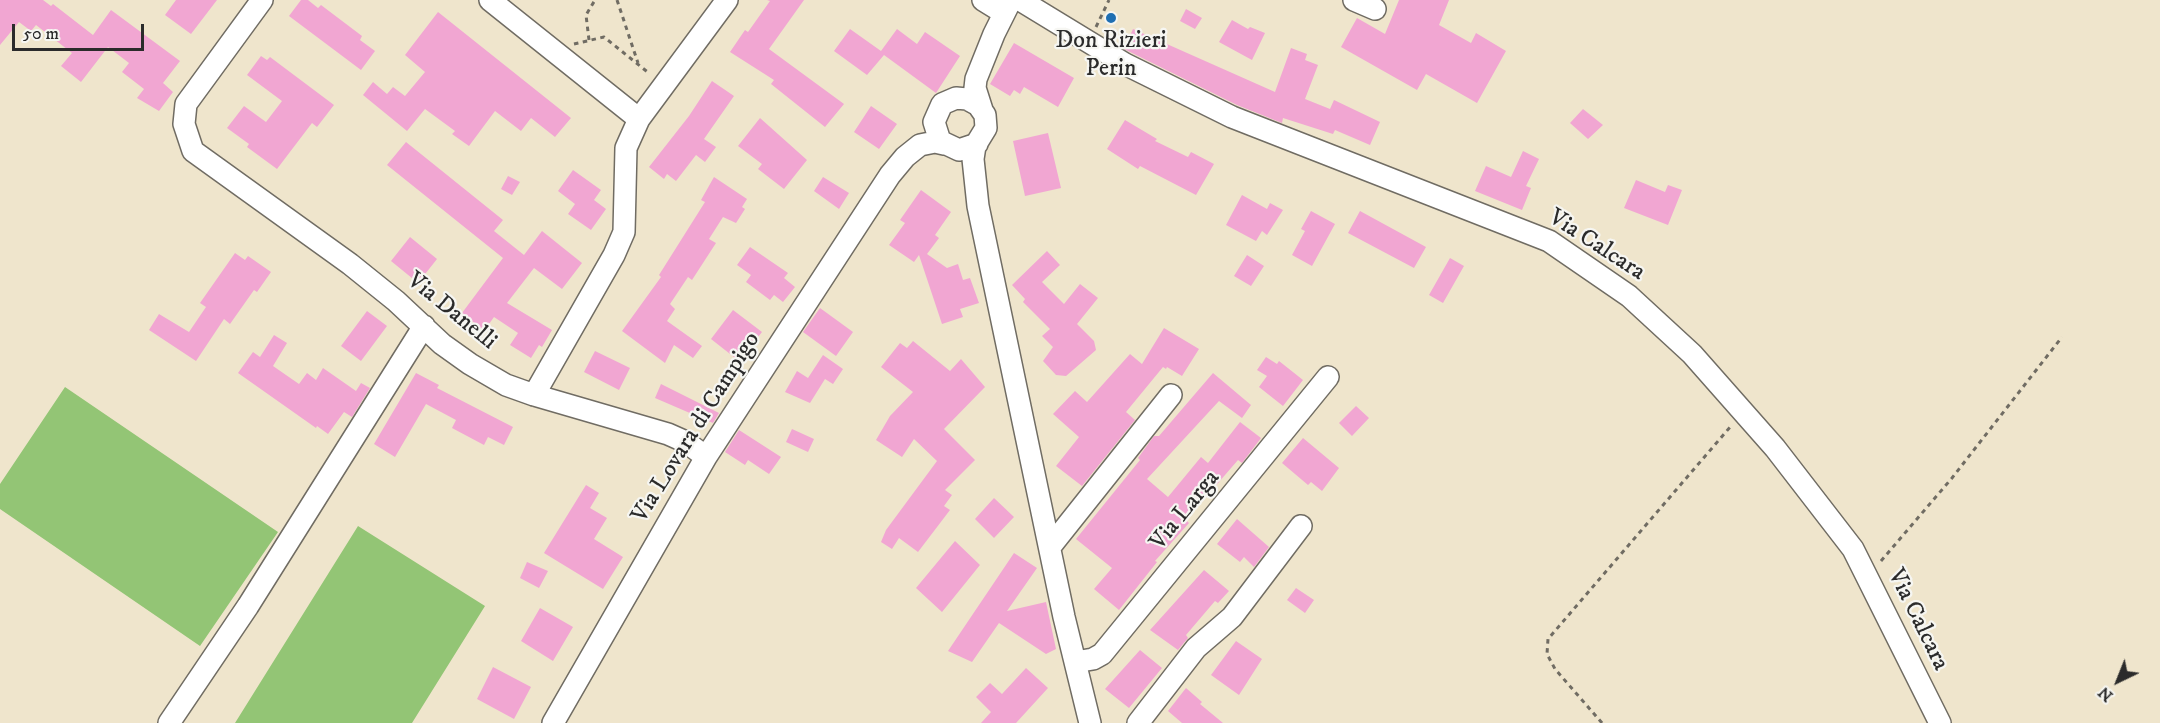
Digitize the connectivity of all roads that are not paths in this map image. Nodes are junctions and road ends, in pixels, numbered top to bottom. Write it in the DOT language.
graph roads {
  1 [pos="262,0"];
  2 [pos="490,0"];
  3 [pos="727,0"];
  4 [pos="983,0"];
  5 [pos="1354,0"];
  6 [pos="1009,9"];
  7 [pos="1375,9"];
  8 [pos="939,108"];
  9 [pos="982,110"];
  10 [pos="639,119"];
  11 [pos="977,144"];
  12 [pos="948,147"];
  13 [pos="896,168"];
  14 [pos="976,190"];
  15 [pos="423,326"];
  16 [pos="1328,377"];
  17 [pos="1171,394"];
  18 [pos="534,395"];
  19 [pos="706,457"];
  20 [pos="1301,526"];
  21 [pos="1050,547"];
  22 [pos="1075,662"];
  23 [pos="169,723"];
  24 [pos="553,723"];
  25 [pos="1090,723"];
  26 [pos="1138,723"];
  27 [pos="1940,723"];
  1 -- 15 [label="street, Via Danelli"];
  2 -- 10 [label="street"];
  3 -- 10 [label="street"];
  4 -- 6 [label="street, Via Calcara"];
  5 -- 7 [label="street"];
  6 -- 8 [label="street, Via Lovara di Campigo"];
  6 -- 9 [label="street"];
  6 -- 27 [label="street, Via Calcara"];
  8 -- 9 [label="street"];
  8 -- 12 [label="street"];
  8 -- 13 [label="street, Via Lovara di Campigo"];
  9 -- 11 [label="street"];
  10 -- 18 [label="street"];
  11 -- 12 [label="street"];
  11 -- 14 [label="street"];
  12 -- 13 [label="street, Via Lovara di Campigo"];
  12 -- 14 [label="street"];
  13 -- 19 [label="street, Via Lovara di Campigo"];
  14 -- 21 [label="street"];
  15 -- 18 [label="street, Via Danelli"];
  15 -- 23 [label="street"];
  16 -- 22 [label="street, Via Larga"];
  17 -- 21 [label="street"];
  18 -- 19 [label="street, Via Danelli"];
  19 -- 24 [label="street, Via Lovara di Campigo"];
  20 -- 26 [label="street"];
  21 -- 22 [label="street"];
  22 -- 25 [label="street"];
}
